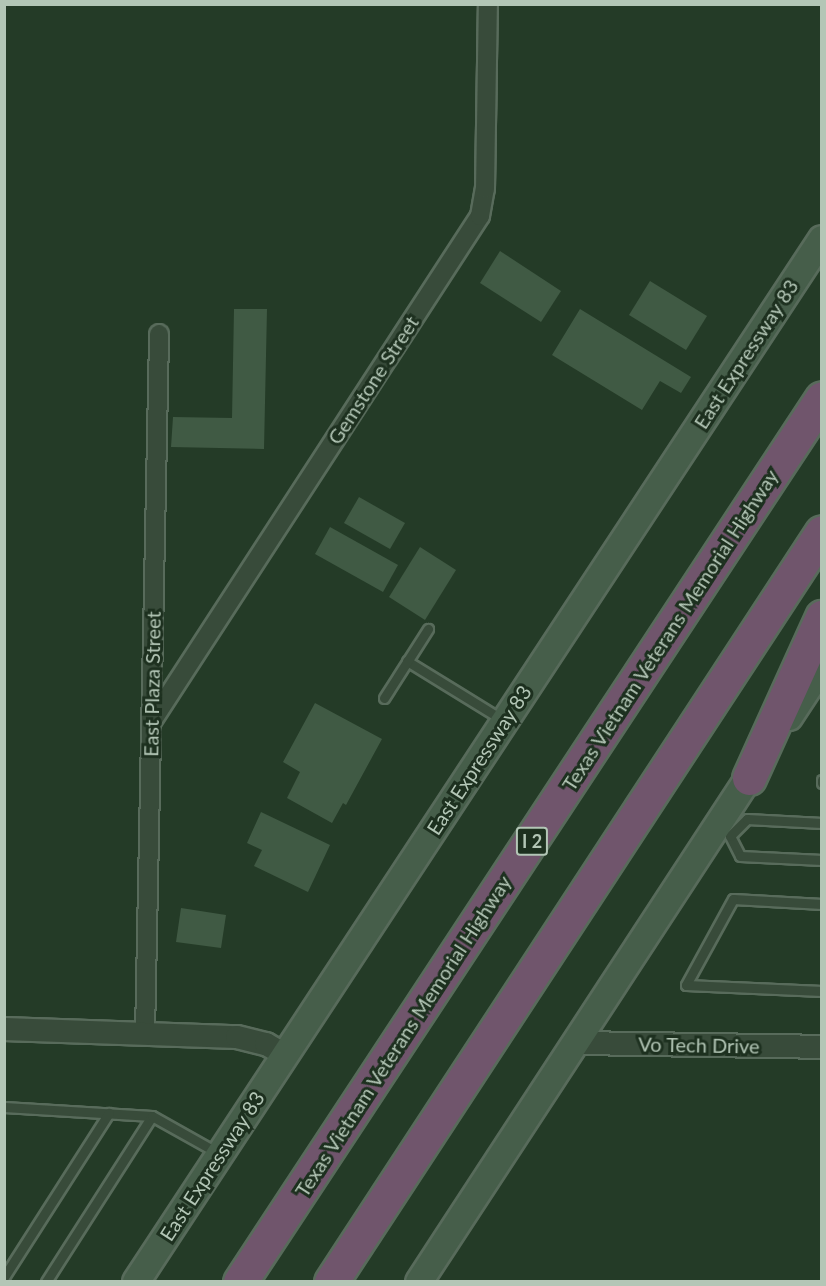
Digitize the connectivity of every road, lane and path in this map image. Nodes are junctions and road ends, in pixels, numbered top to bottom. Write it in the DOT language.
graph roads {
  1 [pos="488,4"];
  2 [pos="822,239"];
  3 [pos="159,334"];
  4 [pos="822,398"];
  5 [pos="822,532"];
  6 [pos="822,617"];
  7 [pos="428,629"];
  8 [pos="407,661"];
  9 [pos="822,667"];
  10 [pos="384,698"];
  11 [pos="152,721"];
  12 [pos="505,721"];
  13 [pos="749,778"];
  14 [pos="822,823"];
  15 [pos="722,834"];
  16 [pos="822,860"];
  17 [pos="822,904"];
  18 [pos="822,991"];
  19 [pos="4,1029"];
  20 [pos="145,1034"];
  21 [pos="577,1043"];
  22 [pos="822,1047"];
  23 [pos="285,1055"];
  24 [pos="4,1107"];
  25 [pos="109,1113"];
  26 [pos="152,1116"];
  27 [pos="220,1154"];
  28 [pos="4,1277"];
  29 [pos="46,1281"];
  30 [pos="136,1281"];
  31 [pos="240,1281"];
  32 [pos="331,1281"];
  33 [pos="419,1281"];
  1 -- 11 [label="street, Gemstone Street"];
  2 -- 12 [label="main road, East Expressway 83"];
  3 -- 11 [label="street, East Plaza Street"];
  4 -- 31 [label="highway, Texas Vietnam Veterans Memorial Highway / I 2"];
  5 -- 32 [label="highway"];
  6 -- 13 [label="highway"];
  7 -- 8 [label="lane"];
  8 -- 10 [label="lane"];
  8 -- 12 [label="lane"];
  9 -- 13 [label="main road"];
  11 -- 20 [label="street, East Plaza Street"];
  12 -- 23 [label="main road, East Expressway 83"];
  13 -- 15 [label="main road"];
  14 -- 15 [label="lane"];
  15 -- 16 [label="lane"];
  15 -- 21 [label="main road"];
  17 -- 18 [label="lane"];
  19 -- 20 [label="street"];
  20 -- 23 [label="street"];
  21 -- 22 [label="street, Vo Tech Drive"];
  21 -- 33 [label="main road"];
  23 -- 27 [label="main road, East Expressway 83"];
  24 -- 25 [label="lane"];
  25 -- 26 [label="lane"];
  25 -- 28 [label="lane"];
  26 -- 27 [label="lane"];
  26 -- 29 [label="lane"];
  27 -- 30 [label="main road, East Expressway 83"];
}
